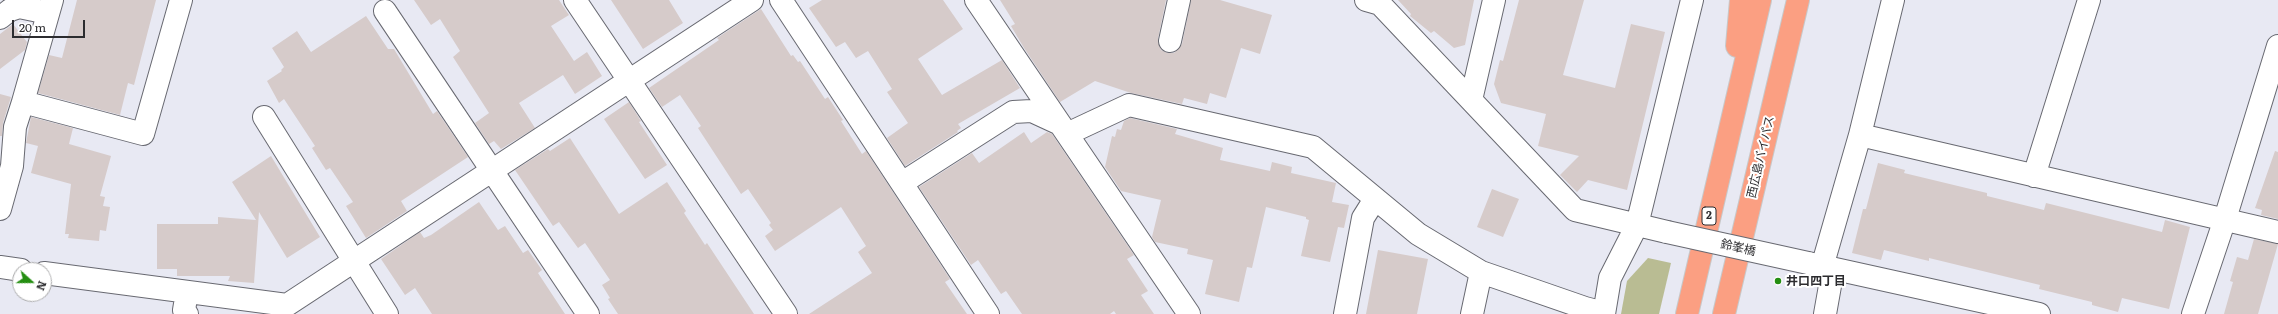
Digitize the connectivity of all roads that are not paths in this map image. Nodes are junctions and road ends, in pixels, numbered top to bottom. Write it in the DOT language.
graph roads {
  1 [pos="181,0"];
  2 [pos="575,0"];
  3 [pos="752,0"];
  4 [pos="976,0"];
  5 [pos="1179,0"];
  6 [pos="1366,0"];
  7 [pos="1494,0"];
  8 [pos="1692,0"];
  9 [pos="1741,0"];
  10 [pos="1760,0"];
  11 [pos="1798,0"];
  12 [pos="1812,0"];
  13 [pos="1893,0"];
  14 [pos="2089,0"];
  15 [pos="787,2"];
  16 [pos="50,6"];
  17 [pos="385,11"];
  18 [pos="0,18"];
  19 [pos="1170,41"];
  20 [pos="2278,46"];
  21 [pos="628,80"];
  22 [pos="1471,100"];
  23 [pos="23,102"];
  24 [pos="264,118"];
  25 [pos="1731,119"];
  26 [pos="1769,122"];
  27 [pos="1064,129"];
  28 [pos="1860,135"];
  29 [pos="491,171"];
  30 [pos="2034,176"];
  31 [pos="902,183"];
  32 [pos="1375,199"];
  33 [pos="0,209"];
  34 [pos="2225,219"];
  35 [pos="1637,225"];
  36 [pos="2278,232"];
  37 [pos="354,262"];
  38 [pos="1821,266"];
  39 [pos="0,267"];
  40 [pos="12,269"];
  41 [pos="1481,272"];
  42 [pos="52,274"];
  43 [pos="187,292"];
  44 [pos="1604,313"];
  45 [pos="2032,313"];
  46 [pos="187,314"];
  47 [pos="387,314"];
  48 [pos="588,314"];
  49 [pos="786,314"];
  50 [pos="988,314"];
  51 [pos="1189,314"];
  52 [pos="1345,314"];
  53 [pos="1472,314"];
  54 [pos="1687,314"];
  55 [pos="1724,314"];
  56 [pos="1825,314"];
  57 [pos="2193,314"];
  1 -- 23 [label="street"];
  2 -- 21 [label="street"];
  3 -- 21 [label="street"];
  4 -- 27 [label="street"];
  5 -- 19 [label="street"];
  6 -- 22 [label="street, 鈴峯橋"];
  7 -- 22 [label="street"];
  8 -- 35 [label="street"];
  9 -- 25 [label="highway"];
  10 -- 25 [label="highway, 2"];
  11 -- 26 [label="highway, 西広島バイパス"];
  12 -- 26 [label="highway"];
  13 -- 28 [label="street"];
  14 -- 30 [label="street"];
  15 -- 31 [label="street"];
  16 -- 18 [label="street"];
  16 -- 23 [label="street"];
  17 -- 29 [label="street"];
  20 -- 34 [label="street"];
  21 -- 29 [label="street"];
  21 -- 49 [label="street"];
  22 -- 35 [label="street, 鈴峯橋"];
  23 -- 33 [label="street"];
  24 -- 37 [label="street"];
  25 -- 54 [label="highway, 2"];
  26 -- 55 [label="highway, 西広島バイパス"];
  27 -- 31 [label="street"];
  27 -- 32 [label="street"];
  27 -- 51 [label="street"];
  28 -- 30 [label="street"];
  28 -- 38 [label="street"];
  29 -- 37 [label="street"];
  29 -- 48 [label="street"];
  30 -- 34 [label="street"];
  31 -- 50 [label="street"];
  32 -- 41 [label="street"];
  32 -- 52 [label="street"];
  34 -- 36 [label="street"];
  34 -- 57 [label="street"];
  35 -- 38 [label="street, 鈴峯橋, bridge"];
  35 -- 44 [label="street"];
  37 -- 43 [label="street"];
  37 -- 47 [label="street"];
  38 -- 45 [label="street, 鈴峯橋"];
  38 -- 56 [label="street"];
  39 -- 40 [label="street"];
  41 -- 44 [label="street"];
  41 -- 53 [label="street"];
  42 -- 43 [label="street"];
  43 -- 46 [label="street"];
}
